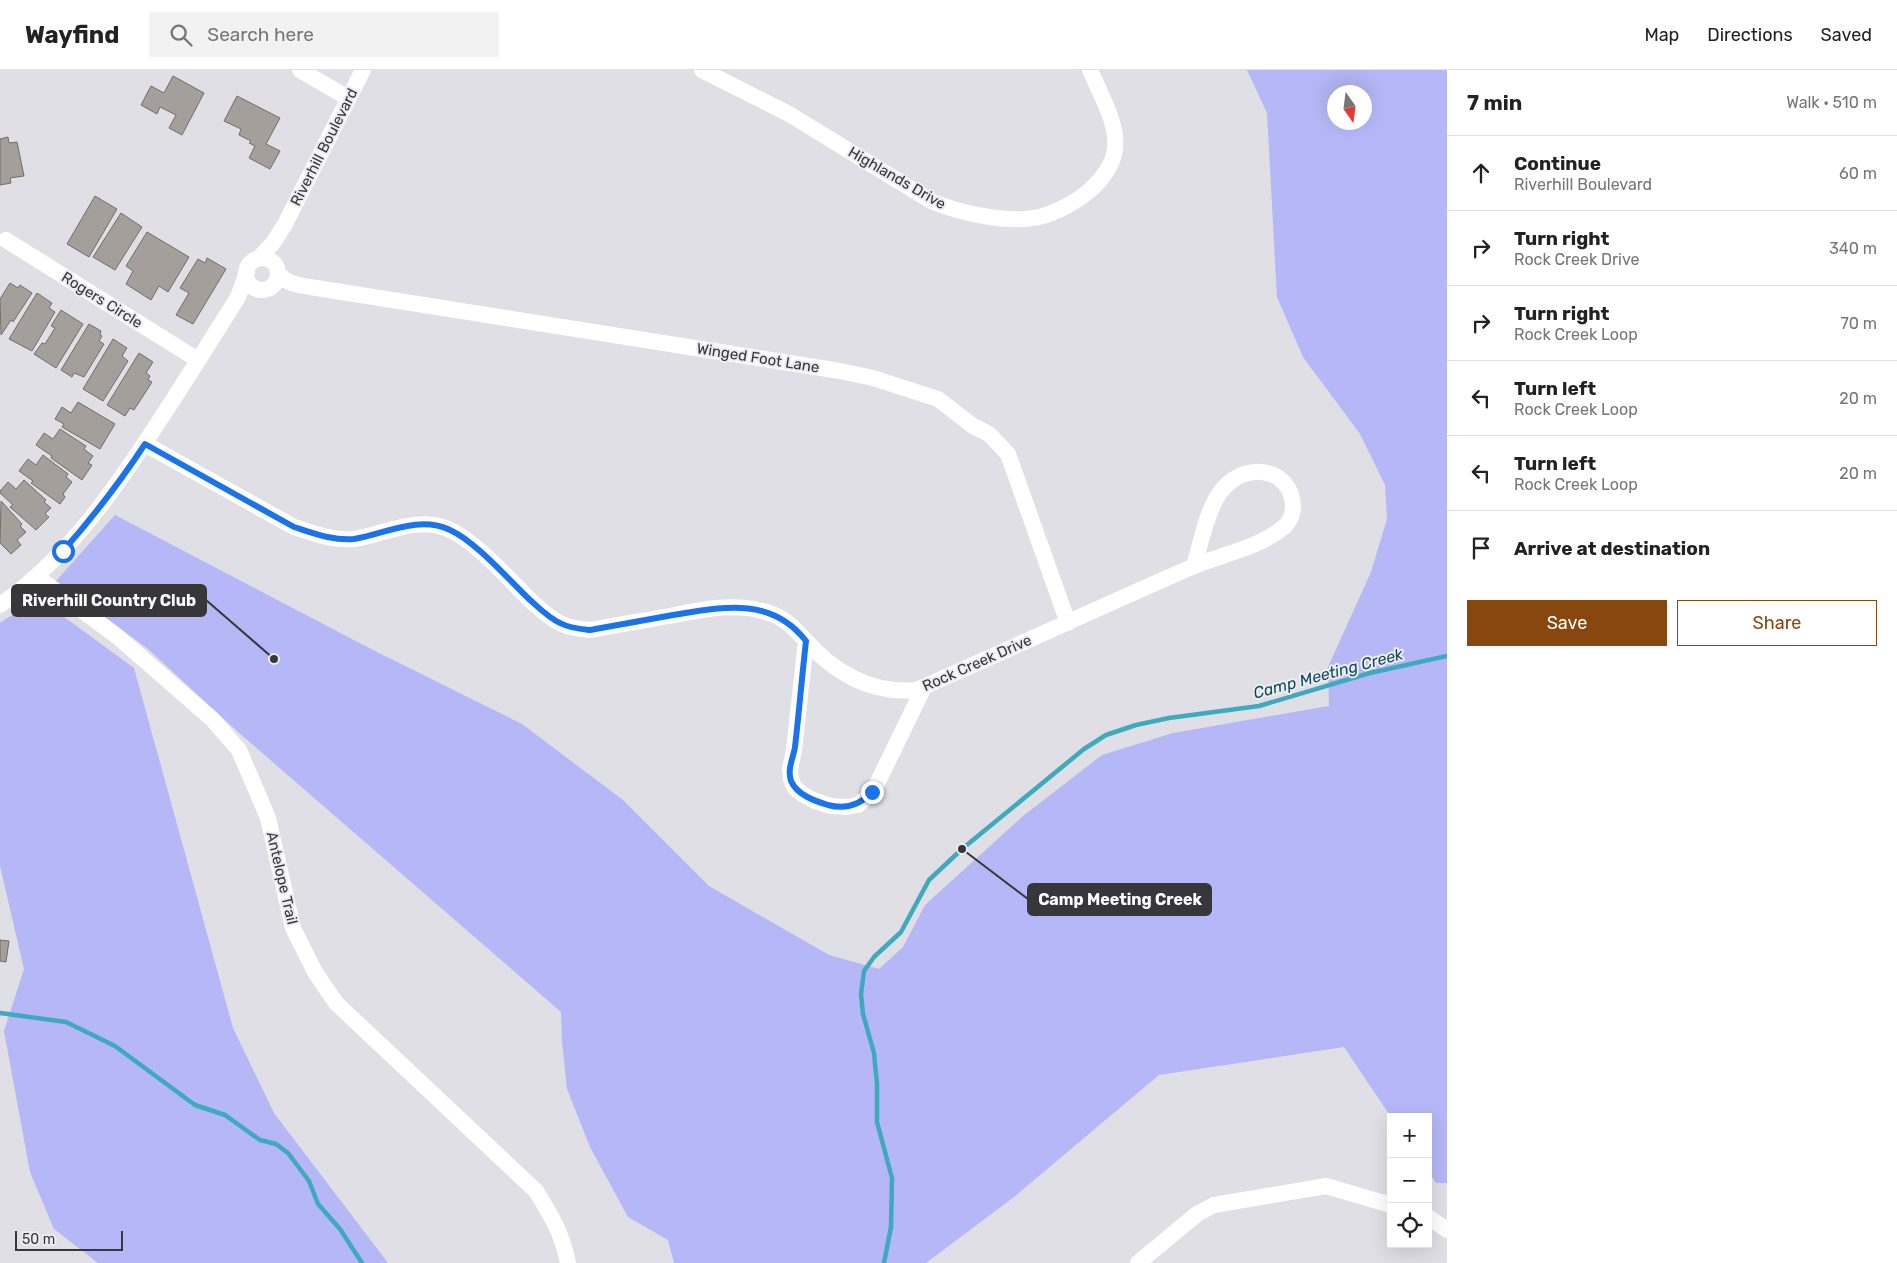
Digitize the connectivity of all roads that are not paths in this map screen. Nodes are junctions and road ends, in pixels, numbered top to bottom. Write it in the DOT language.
graph roads {
  1 [pos="300,70"];
  2 [pos="363,70"];
  3 [pos="702,70"];
  4 [pos="1090,70"];
  5 [pos="348,98"];
  6 [pos="285,224"];
  7 [pos="6,240"];
  8 [pos="258,259"];
  9 [pos="277,270"];
  10 [pos="247,272"];
  11 [pos="310,287"];
  12 [pos="264,289"];
  13 [pos="229,312"];
  14 [pos="198,360"];
  15 [pos="145,444"];
  16 [pos="1194,566"];
  17 [pos="37,577"];
  18 [pos="0,605"];
  19 [pos="1068,623"];
  20 [pos="806,641"];
  21 [pos="924,687"];
  22 [pos="1387,1204"];
  23 [pos="1432,1220"];
  24 [pos="1447,1230"];
  25 [pos="568,1263"];
  26 [pos="1138,1263"];
  1 -- 5 [label="street"];
  2 -- 5 [label="street, Riverhill Boulevard"];
  3 -- 4 [label="street, Highlands Drive"];
  5 -- 6 [label="street, Riverhill Boulevard"];
  6 -- 8 [label="street, Riverhill Boulevard"];
  6 -- 9 [label="street, Riverhill Boulevard"];
  7 -- 14 [label="street, Rogers Circle"];
  8 -- 9 [label="street"];
  8 -- 10 [label="street, Riverhill Boulevard"];
  9 -- 11 [label="street, Winged Foot Lane"];
  9 -- 12 [label="street, Riverhill Boulevard"];
  10 -- 12 [label="street"];
  10 -- 13 [label="street, Riverhill Boulevard"];
  11 -- 12 [label="street, Winged Foot Lane"];
  11 -- 19 [label="street, Winged Foot Lane"];
  12 -- 13 [label="street, Riverhill Boulevard"];
  13 -- 14 [label="street, Riverhill Boulevard"];
  14 -- 15 [label="street, Riverhill Boulevard"];
  15 -- 17 [label="street, Riverhill Boulevard"];
  15 -- 20 [label="street, Rock Creek Drive"];
  16 -- 16 [label="street, Rock Creek Drive"];
  16 -- 19 [label="street, Rock Creek Drive"];
  17 -- 18 [label="street, Riverhill Boulevard"];
  17 -- 25 [label="street, Antelope Trail"];
  19 -- 21 [label="street, Rock Creek Drive"];
  20 -- 21 [label="street, Rock Creek Drive"];
  20 -- 21 [label="street"];
  22 -- 26 [label="street"];
  23 -- 24 [label="street"];
}
